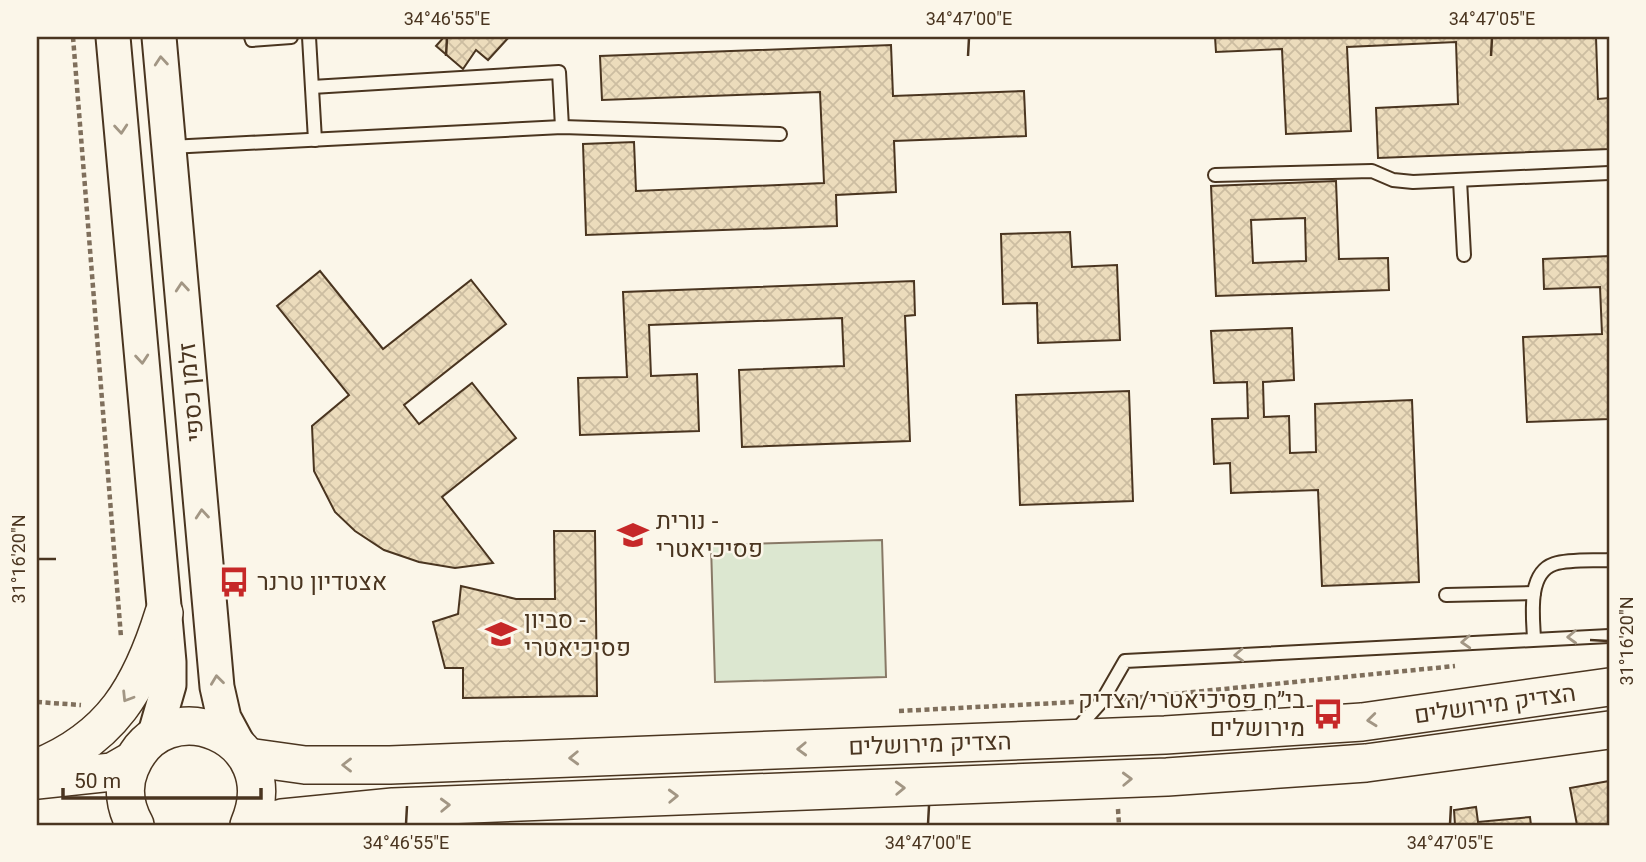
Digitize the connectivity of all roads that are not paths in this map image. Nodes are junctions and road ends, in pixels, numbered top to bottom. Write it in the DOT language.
graph roads {
  1 [pos="113,37"];
  2 [pos="159,37"];
  3 [pos="251,37"];
  4 [pos="292,37"];
  5 [pos="309,37"];
  6 [pos="312,87"];
  7 [pos="562,127"];
  8 [pos="780,134"];
  9 [pos="315,140"];
  10 [pos="170,147"];
  11 [pos="1609,173"];
  12 [pos="1216,175"];
  13 [pos="1460,180"];
  14 [pos="1464,255"];
  15 [pos="1609,560"];
  16 [pos="1534,593"];
  17 [pos="1446,595"];
  18 [pos="164,613"];
  19 [pos="1609,636"];
  20 [pos="1534,638"];
  21 [pos="1609,687"];
  22 [pos="1609,730"];
  23 [pos="1066,739"];
  24 [pos="144,748"];
  25 [pos="243,751"];
  26 [pos="37,768"];
  27 [pos="37,780"];
  28 [pos="393,807"];
  29 [pos="135,825"];
  30 [pos="249,825"];
  31 [pos="256,825"];
  32 [pos="338,825"];
  1 -- 18 [label="street, זלמן כספי, one-way"];
  10 -- 2 [label="street, זלמן כספי, one-way"];
  3 -- 4 [label="lane"];
  5 -- 6 [label="lane"];
  6 -- 7 [label="lane"];
  6 -- 9 [label="lane"];
  7 -- 8 [label="lane"];
  7 -- 9 [label="lane"];
  9 -- 10 [label="lane"];
  25 -- 10 [label="street, זלמן כספי, one-way"];
  11 -- 13 [label="lane"];
  12 -- 13 [label="lane"];
  13 -- 14 [label="lane"];
  15 -- 16 [label="lane"];
  16 -- 17 [label="lane"];
  16 -- 20 [label="lane"];
  18 -- 24 [label="street, זלמן כספי"];
  18 -- 26 [label="main road, one-way"];
  19 -- 20 [label="lane, one-way"];
  20 -- 23 [label="lane, one-way"];
  21 -- 23 [label="main road, הצדיק מירושלים, one-way"];
  28 -- 22 [label="main road, הצדיק מירושלים, one-way"];
  23 -- 25 [label="main road, הצדיק מירושלים, one-way"];
  24 -- 25 [label="main road, הצדיק מירושלים"];
  24 -- 27 [label="main road, הצדיק מירושלים"];
  24 -- 29 [label="main road"];
  25 -- 30 [label="main road"];
  28 -- 31 [label="main road, הצדיק מירושלים"];
  28 -- 32 [label="main road"];
}
